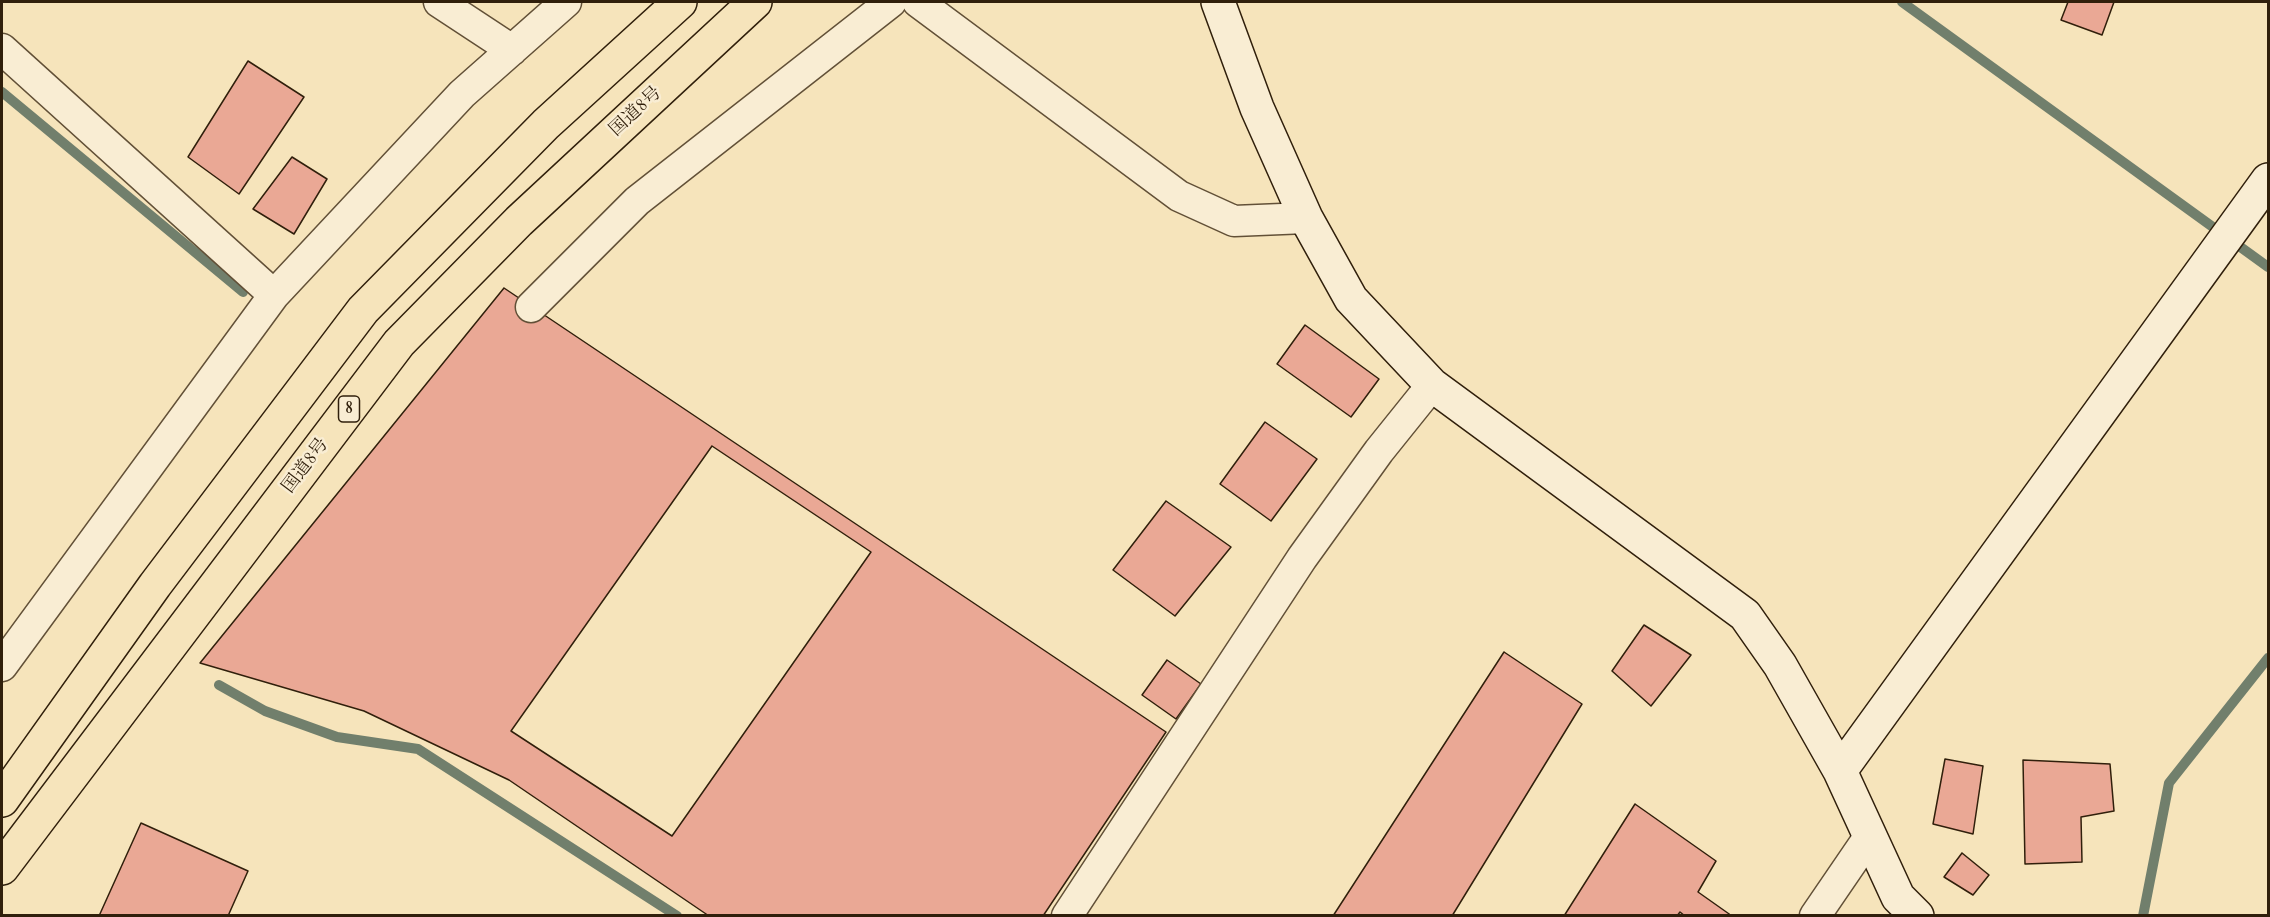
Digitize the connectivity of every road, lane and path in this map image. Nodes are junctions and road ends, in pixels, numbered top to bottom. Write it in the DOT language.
graph roads {
  1 [pos="439,2"];
  2 [pos="566,2"];
  3 [pos="680,2"];
  4 [pos="755,2"];
  5 [pos="891,2"];
  6 [pos="918,2"];
  7 [pos="1218,2"];
  8 [pos="2,49"];
  9 [pos="512,50"];
  10 [pos="2268,180"];
  11 [pos="1306,218"];
  12 [pos="274,295"];
  13 [pos="531,307"];
  14 [pos="1432,385"];
  15 [pos="2,666"];
  16 [pos="1840,771"];
  17 [pos="2,800"];
  18 [pos="1869,837"];
  19 [pos="2,868"];
  20 [pos="1067,915"];
  21 [pos="1815,915"];
  22 [pos="1917,915"];
  1 -- 9 [label="street"];
  2 -- 9 [label="street"];
  3 -- 17 [label="highway"];
  4 -- 19 [label="highway, 国道8号 / 8"];
  5 -- 13 [label="street"];
  6 -- 11 [label="street"];
  7 -- 11 [label="street"];
  8 -- 12 [label="street"];
  9 -- 12 [label="street"];
  10 -- 16 [label="street"];
  11 -- 14 [label="street"];
  12 -- 15 [label="street"];
  14 -- 16 [label="street"];
  14 -- 20 [label="street"];
  16 -- 18 [label="street"];
  18 -- 21 [label="street"];
  18 -- 22 [label="street"];
}
